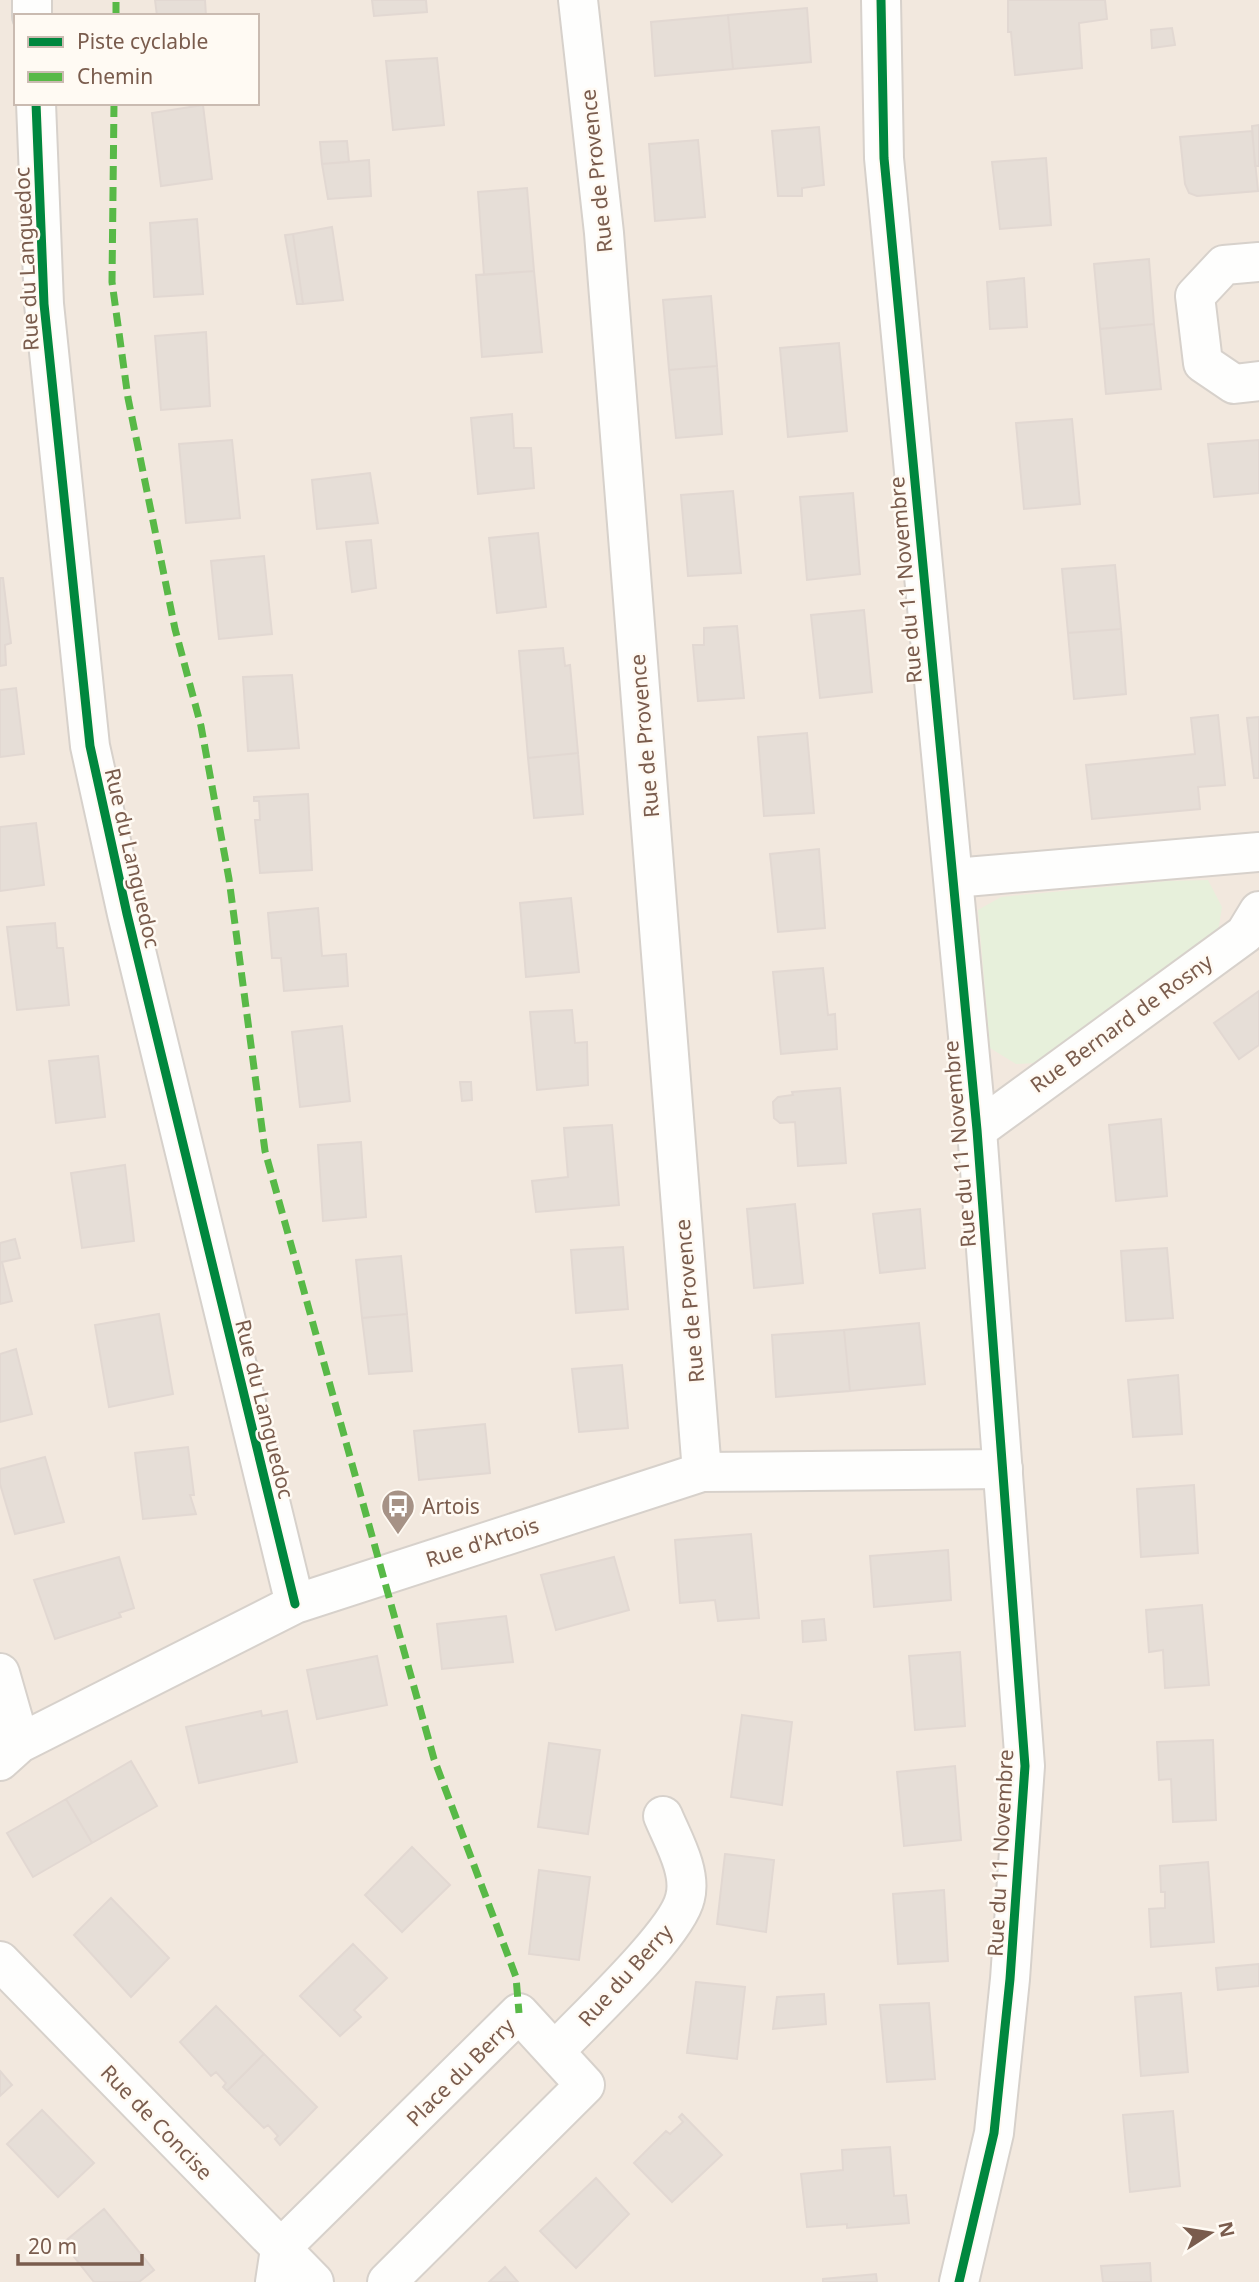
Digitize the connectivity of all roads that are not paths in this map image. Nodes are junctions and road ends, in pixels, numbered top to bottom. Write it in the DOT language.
graph roads {
  1 [pos="578,0"];
  2 [pos="881,0"];
  3 [pos="36,105"];
  4 [pos="1259,262"];
  5 [pos="1259,381"];
  6 [pos="1259,852"];
  7 [pos="954,878"];
  8 [pos="1259,911"];
  9 [pos="977,1130"];
  10 [pos="1003,1469"];
  11 [pos="702,1472"];
  12 [pos="295,1604"];
  13 [pos="0,1673"];
  14 [pos="10,1752"];
  15 [pos="663,1816"];
  16 [pos="0,1961"];
  17 [pos="556,2050"];
  18 [pos="278,2265"];
  19 [pos="314,2282"];
  20 [pos="387,2282"];
  21 [pos="959,2282"];
  1 -- 11 [label="street, Rue de Provence"];
  2 -- 7 [label="street, Rue du 11 Novembre"];
  3 -- 12 [label="street, Rue du Languedoc"];
  4 -- 5 [label="street"];
  6 -- 7 [label="street"];
  7 -- 9 [label="street, Rue du 11 Novembre"];
  8 -- 9 [label="street, Rue Bernard de Rosny"];
  9 -- 10 [label="street, Rue du 11 Novembre"];
  10 -- 11 [label="street, Rue d'Artois"];
  10 -- 21 [label="street, Rue du 11 Novembre"];
  11 -- 12 [label="street, Rue d'Artois"];
  12 -- 14 [label="street, Rue d'Artois"];
  13 -- 14 [label="street"];
  15 -- 17 [label="street, Rue du Berry"];
  16 -- 18 [label="street, Rue de Concise"];
  17 -- 18 [label="street, Place du Berry"];
  17 -- 20 [label="street, Place du Berry"];
  18 -- 19 [label="street, Rue de Concise"];
}
